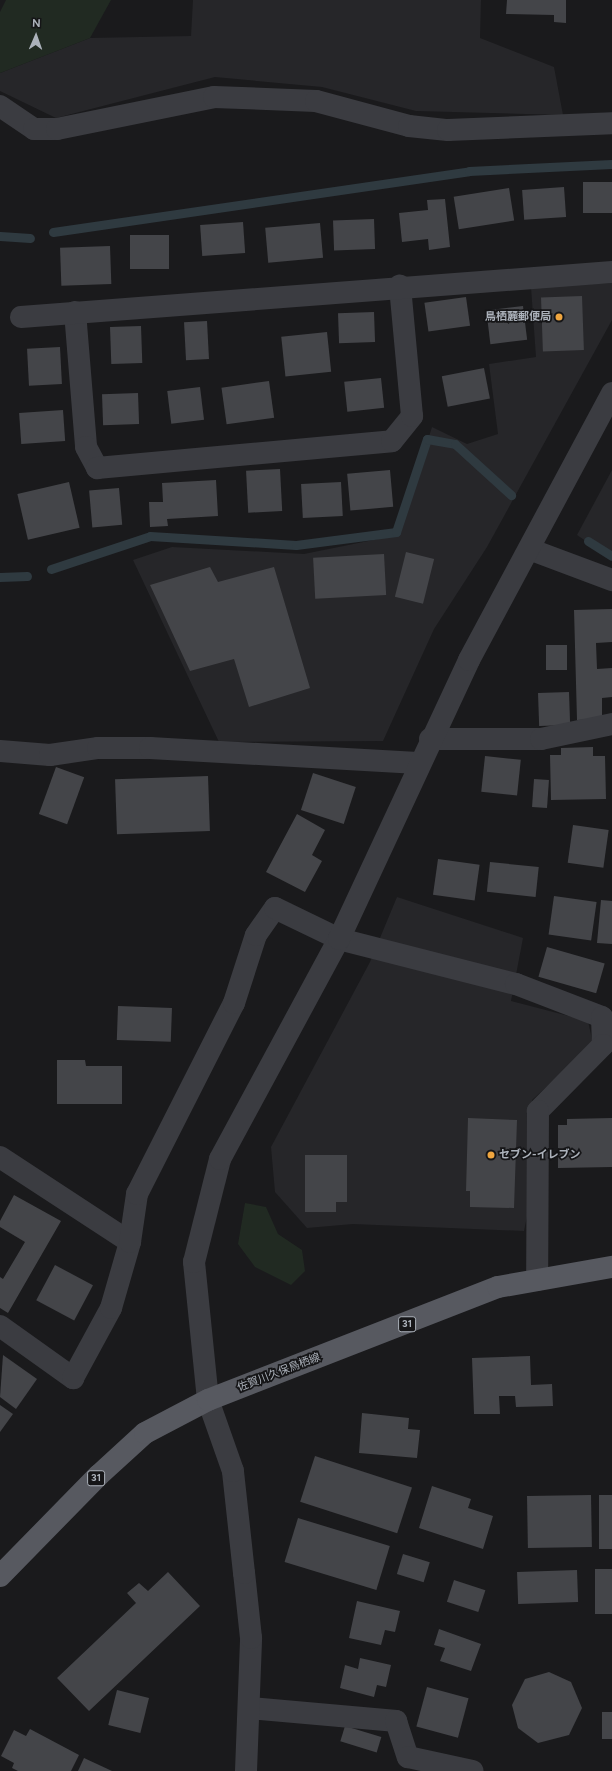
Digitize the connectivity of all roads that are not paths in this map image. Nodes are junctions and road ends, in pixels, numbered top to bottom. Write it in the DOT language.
graph roads {
  1 [pos="0,106"];
  2 [pos="612,123"];
  3 [pos="612,272"];
  4 [pos="400,286"];
  5 [pos="75,312"];
  6 [pos="21,316"];
  7 [pos="612,392"];
  8 [pos="529,549"];
  9 [pos="612,580"];
  10 [pos="612,724"];
  11 [pos="430,739"];
  12 [pos="0,751"];
  13 [pos="418,762"];
  14 [pos="339,939"];
  15 [pos="607,1010"];
  16 [pos="0,1157"];
  17 [pos="130,1242"];
  18 [pos="612,1268"];
  19 [pos="537,1280"];
  20 [pos="0,1326"];
  21 [pos="208,1400"];
  22 [pos="0,1576"];
  23 [pos="250,1708"];
  24 [pos="246,1771"];
  25 [pos="473,1771"];
  1 -- 2 [label="street"];
  3 -- 4 [label="street"];
  4 -- 5 [label="street"];
  4 -- 5 [label="street"];
  5 -- 6 [label="street"];
  7 -- 8 [label="street"];
  8 -- 9 [label="street"];
  8 -- 11 [label="street"];
  10 -- 11 [label="street"];
  11 -- 13 [label="street"];
  12 -- 13 [label="street"];
  13 -- 14 [label="street"];
  14 -- 15 [label="street"];
  14 -- 17 [label="street"];
  14 -- 21 [label="street"];
  15 -- 19 [label="street"];
  16 -- 17 [label="street"];
  17 -- 20 [label="street"];
  18 -- 19 [label="main road, 佐賀川久保鳥栖線 / 31"];
  19 -- 21 [label="main road, 佐賀川久保鳥栖線 / 31"];
  21 -- 22 [label="main road, 佐賀川久保鳥栖線 / 31"];
  21 -- 23 [label="street"];
  23 -- 24 [label="street"];
  23 -- 25 [label="street"];
}
